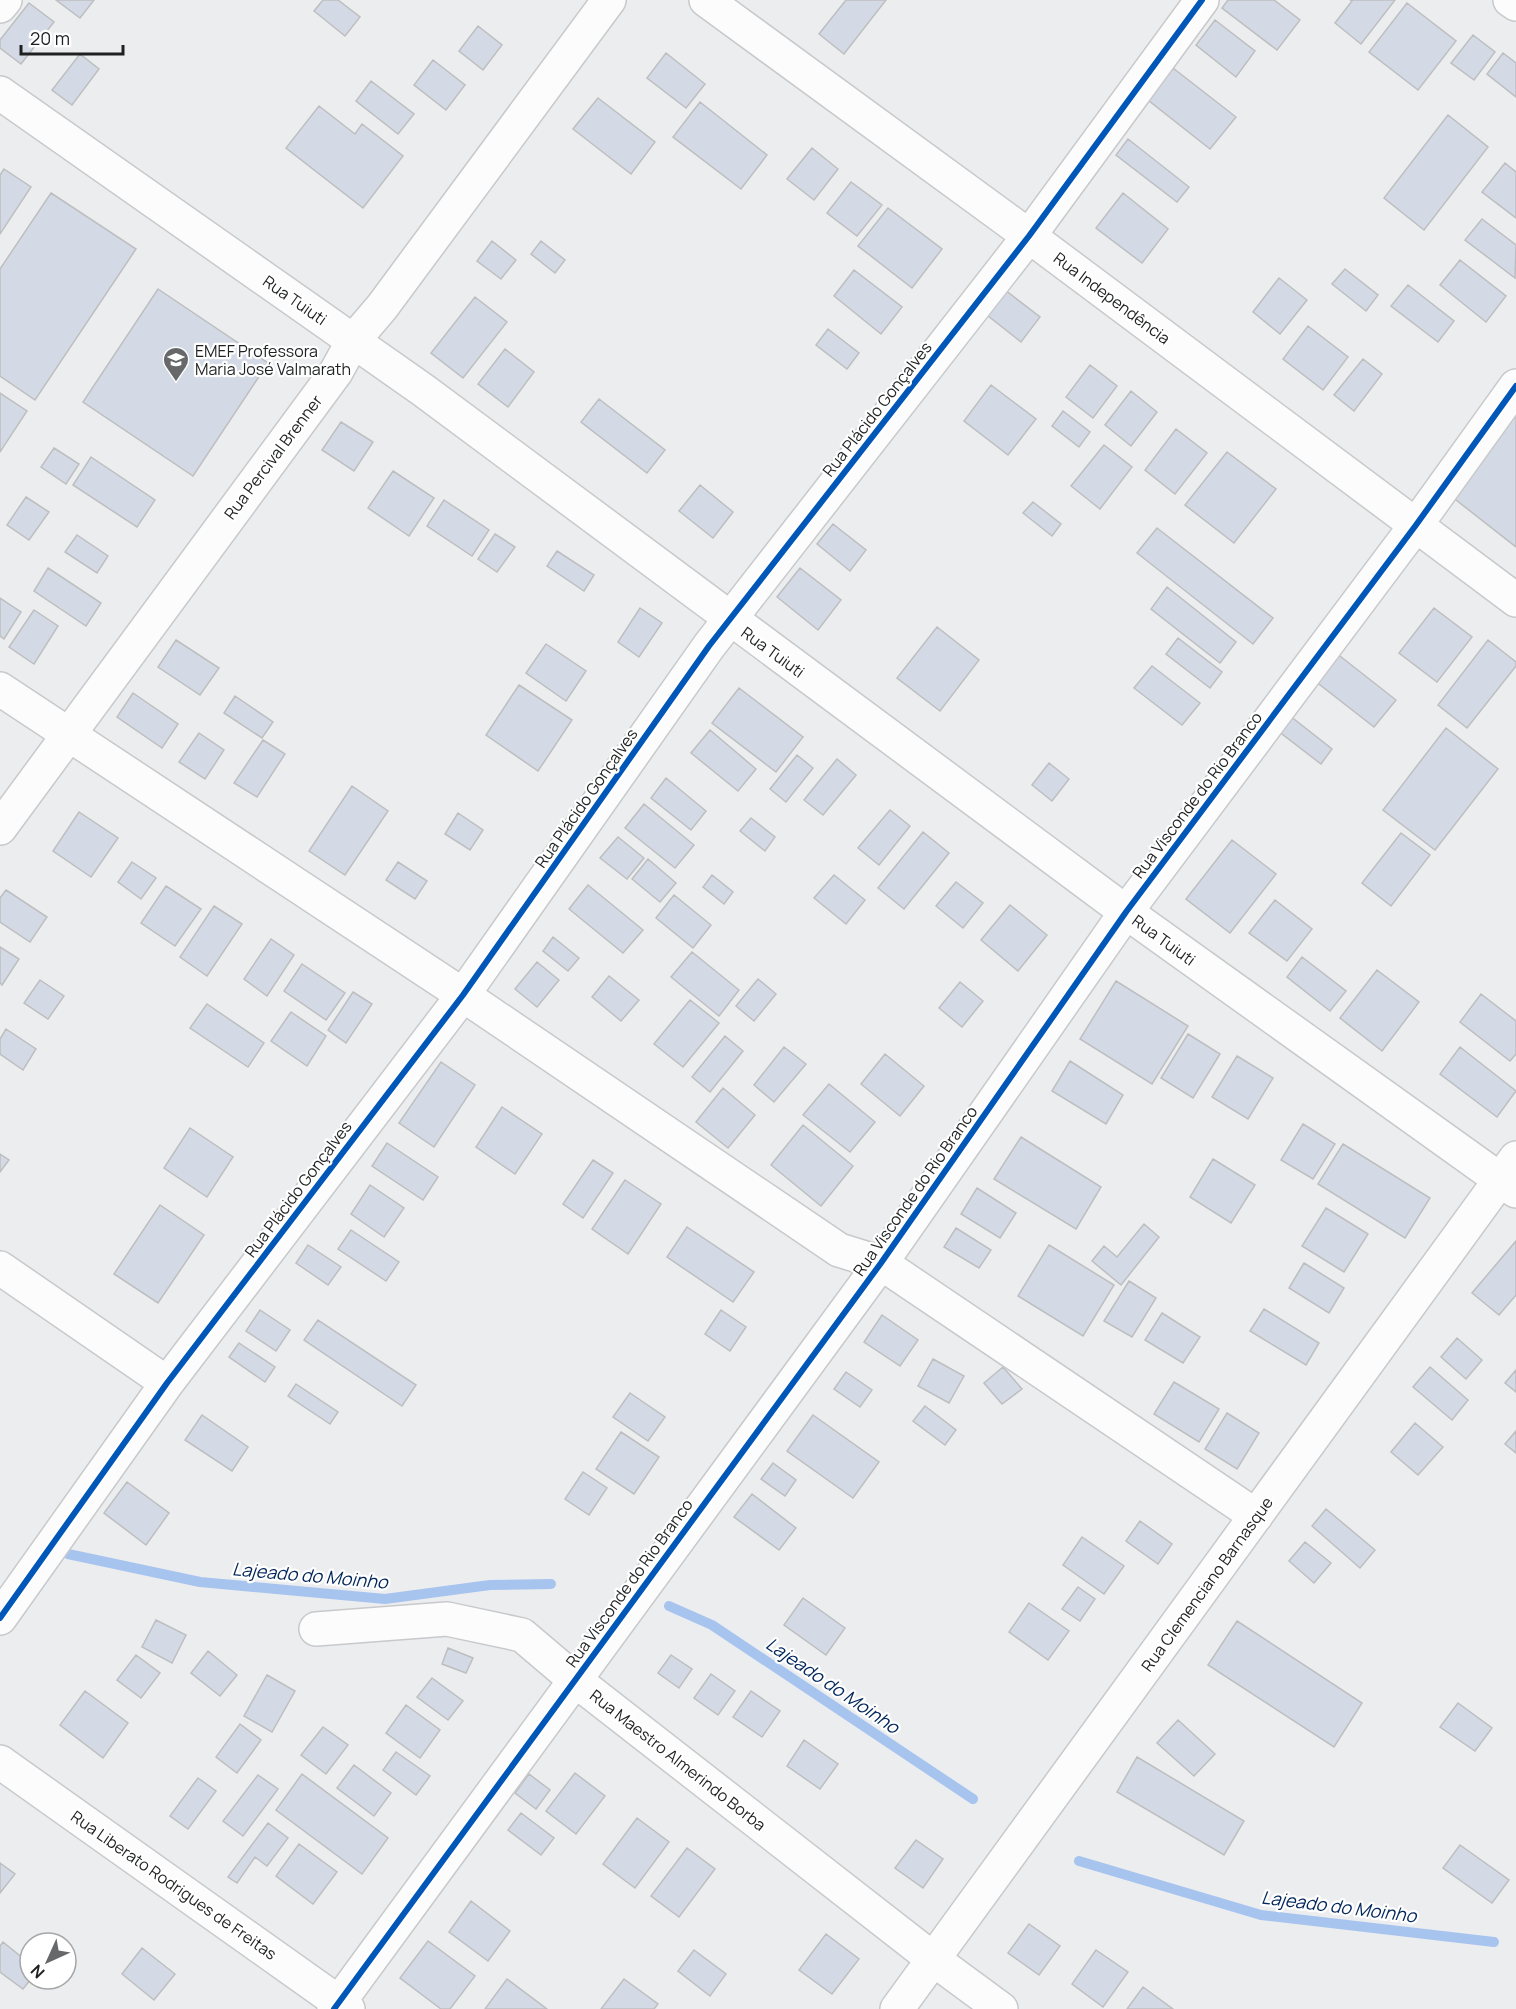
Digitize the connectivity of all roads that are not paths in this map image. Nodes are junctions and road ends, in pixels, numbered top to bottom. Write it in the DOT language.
graph roads {
  1 [pos="4,0"];
  2 [pos="609,0"];
  3 [pos="706,0"];
  4 [pos="1202,0"];
  5 [pos="1510,0"];
  6 [pos="1516,4"];
  7 [pos="0,6"];
  8 [pos="0,93"];
  9 [pos="1029,236"];
  10 [pos="353,341"];
  11 [pos="1516,386"];
  12 [pos="1416,525"];
  13 [pos="1516,600"];
  14 [pos="730,620"];
  15 [pos="0,689"];
  16 [pos="67,734"];
  17 [pos="0,828"];
  18 [pos="1126,912"];
  19 [pos="463,995"];
  20 [pos="1511,1177"];
  21 [pos="881,1263"];
  22 [pos="0,1268"];
  23 [pos="167,1383"];
  24 [pos="1256,1516"];
  25 [pos="0,1618"];
  26 [pos="316,1629"];
  27 [pos="575,1680"];
  28 [pos="0,1762"];
  29 [pos="933,1959"];
  30 [pos="340,2007"];
  31 [pos="897,2009"];
  32 [pos="1001,2009"];
  1 -- 7 [label="street"];
  2 -- 10 [label="street, Rua Percival Brenner"];
  3 -- 9 [label="street, Rua Independência"];
  4 -- 9 [label="street, Rua Plácido Gonçalves"];
  5 -- 6 [label="street"];
  8 -- 10 [label="street, Rua Tuiuti"];
  9 -- 12 [label="street, Rua Independência"];
  9 -- 14 [label="street, Rua Plácido Gonçalves"];
  10 -- 14 [label="street, Rua Tuiuti"];
  10 -- 16 [label="street, Rua Percival Brenner"];
  11 -- 12 [label="street, Rua Visconde do Rio Branco"];
  12 -- 13 [label="street, Rua Independência"];
  12 -- 18 [label="street, Rua Visconde do Rio Branco"];
  14 -- 18 [label="street, Rua Tuiuti"];
  14 -- 19 [label="street, Rua Plácido Gonçalves"];
  15 -- 16 [label="street"];
  16 -- 17 [label="street, Rua Percival Brenner"];
  16 -- 19 [label="street"];
  18 -- 20 [label="street, Rua Tuiuti"];
  18 -- 21 [label="street, Rua Visconde do Rio Branco"];
  19 -- 21 [label="street"];
  19 -- 23 [label="street, Rua Plácido Gonçalves"];
  20 -- 24 [label="street, Rua Clemenciano Barnasque"];
  21 -- 24 [label="street"];
  21 -- 27 [label="street, Rua Visconde do Rio Branco"];
  22 -- 23 [label="street"];
  23 -- 25 [label="street, Rua Plácido Gonçalves"];
  24 -- 29 [label="street, Rua Clemenciano Barnasque"];
  26 -- 27 [label="street, Rua Maestro Almerindo Borba"];
  27 -- 29 [label="street, Rua Maestro Almerindo Borba"];
  27 -- 30 [label="street, Rua Visconde do Rio Branco"];
  28 -- 30 [label="street, Rua Liberato Rodrigues de Freitas"];
  29 -- 31 [label="street, Rua Clemenciano Barnasque"];
  29 -- 32 [label="street, Rua Maestro Almerindo Borba"];
}
